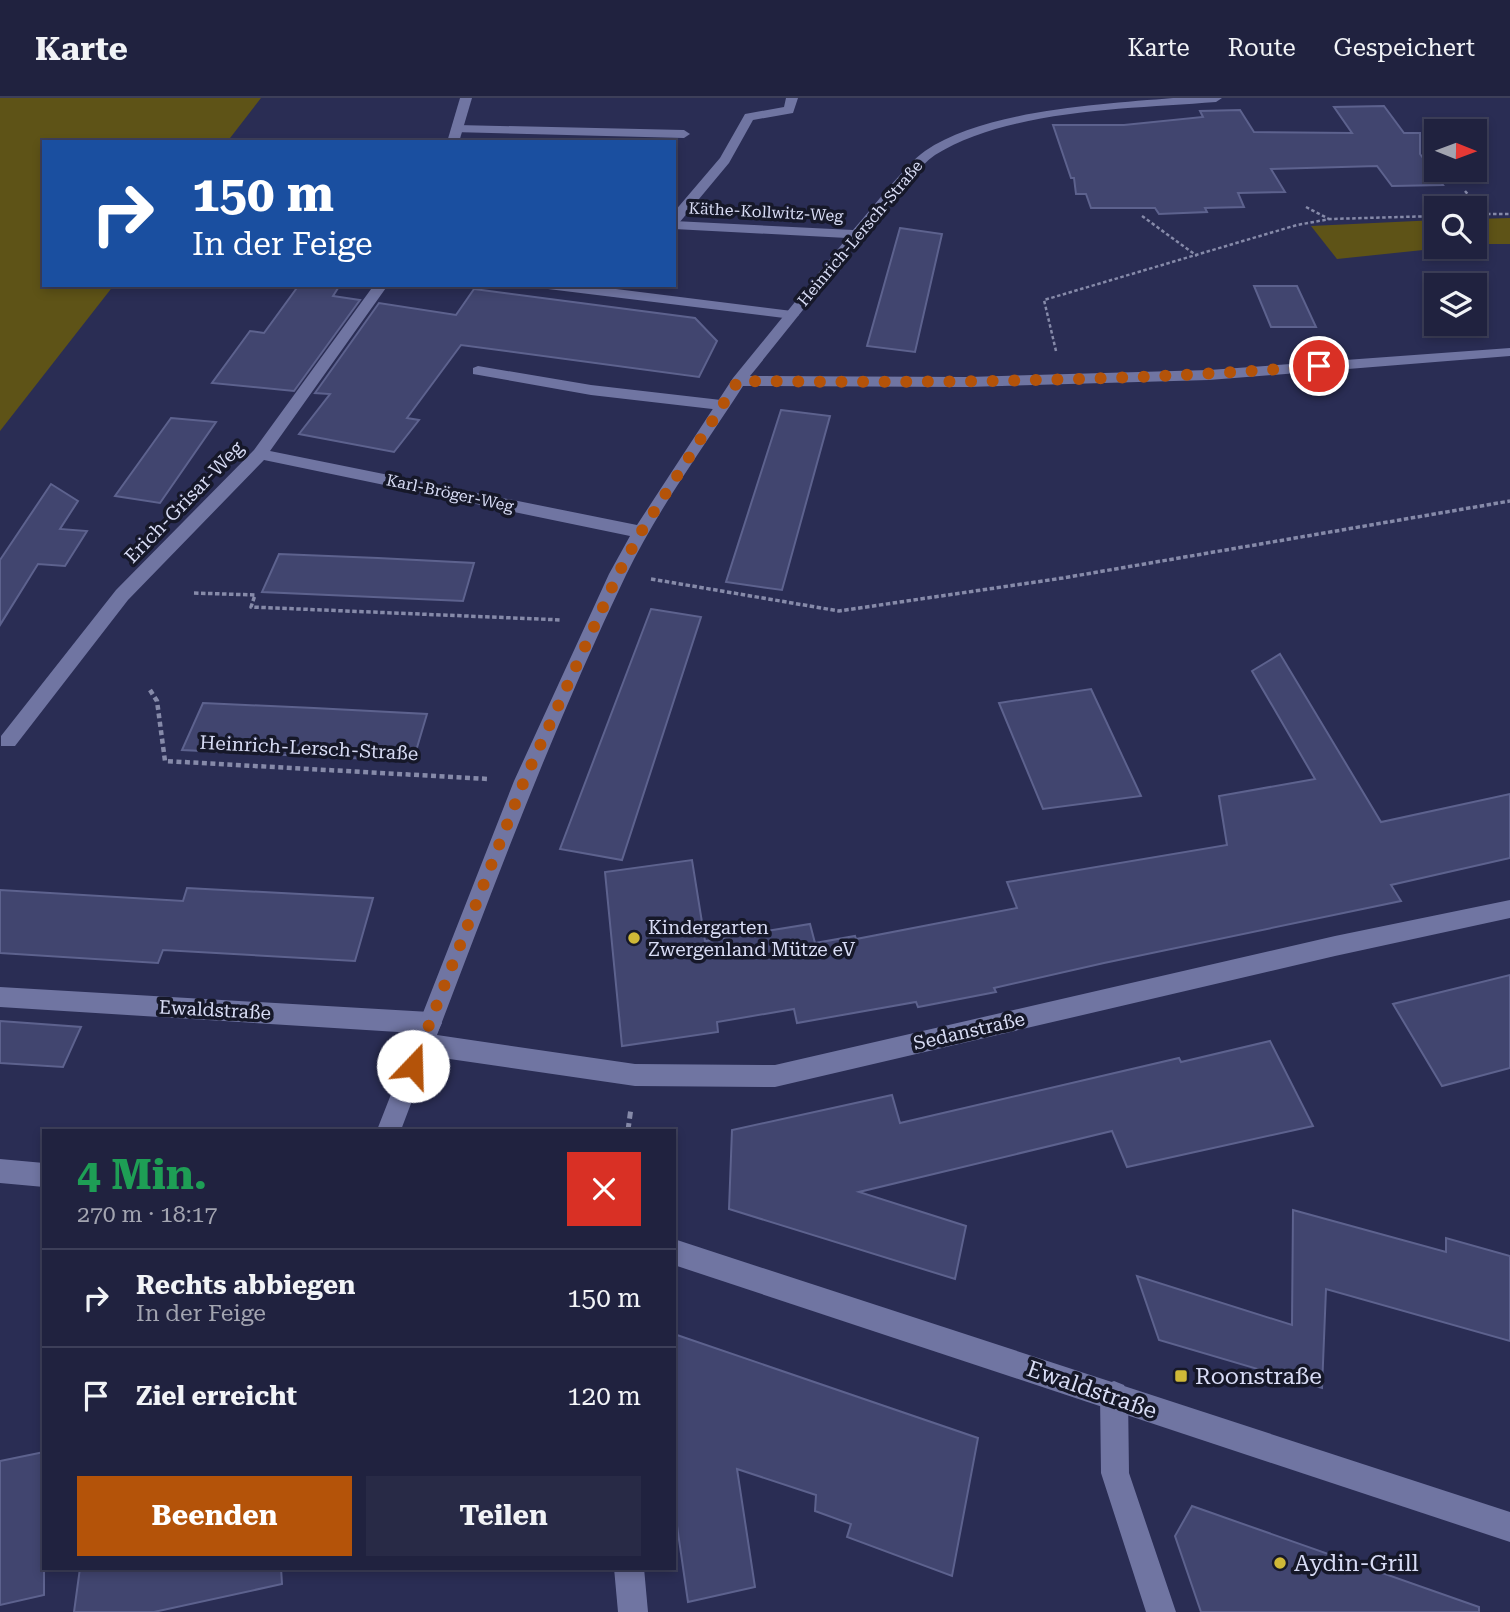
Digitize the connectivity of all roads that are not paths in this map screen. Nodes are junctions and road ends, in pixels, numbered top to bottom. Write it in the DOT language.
graph roads {
  1 [pos="466,98"];
  2 [pos="792,98"];
  3 [pos="1216,98"];
  4 [pos="684,134"];
  5 [pos="455,135"];
  6 [pos="676,220"];
  7 [pos="676,222"];
  8 [pos="857,234"];
  9 [pos="380,287"];
  10 [pos="564,287"];
  11 [pos="792,315"];
  12 [pos="1510,352"];
  13 [pos="478,372"];
  14 [pos="738,381"];
  15 [pos="721,405"];
  16 [pos="260,454"];
  17 [pos="641,532"];
  18 [pos="8,741"];
  19 [pos="1510,909"];
  20 [pos="0,998"];
  21 [pos="426,1033"];
  22 [pos="389,1129"];
  23 [pos="0,1171"];
  24 [pos="42,1175"];
  25 [pos="676,1253"];
  26 [pos="1114,1395"];
  27 [pos="1510,1527"];
  28 [pos="629,1570"];
  29 [pos="633,1612"];
  30 [pos="1161,1612"];
  1 -- 5 [label="street"];
  2 -- 6 [label="street, Käthe-Kollwitz-Weg"];
  3 -- 8 [label="street, Heinrich-Lersch-Straße"];
  4 -- 5 [label="street"];
  7 -- 8 [label="street, Käthe-Kollwitz-Weg"];
  8 -- 11 [label="street, Heinrich-Lersch-Straße"];
  9 -- 16 [label="street, Erich-Grisar-Weg"];
  10 -- 11 [label="street, Heinrich-Lersch-Straße"];
  11 -- 14 [label="street, Heinrich-Lersch-Straße"];
  12 -- 14 [label="street"];
  13 -- 15 [label="street"];
  14 -- 15 [label="street, Heinrich-Lersch-Straße"];
  15 -- 17 [label="street, Heinrich-Lersch-Straße"];
  16 -- 17 [label="street, Karl-Bröger-Weg"];
  16 -- 18 [label="street, Erich-Grisar-Weg"];
  17 -- 21 [label="street, Heinrich-Lersch-Straße"];
  19 -- 21 [label="street, Sedanstraße"];
  20 -- 21 [label="street, Ewaldstraße"];
  21 -- 22 [label="street, Heinrich-Lersch-Straße"];
  23 -- 24 [label="street"];
  25 -- 26 [label="street, Ewaldstraße"];
  26 -- 27 [label="street, Ewaldstraße"];
  26 -- 30 [label="street"];
  28 -- 29 [label="street"];
}
